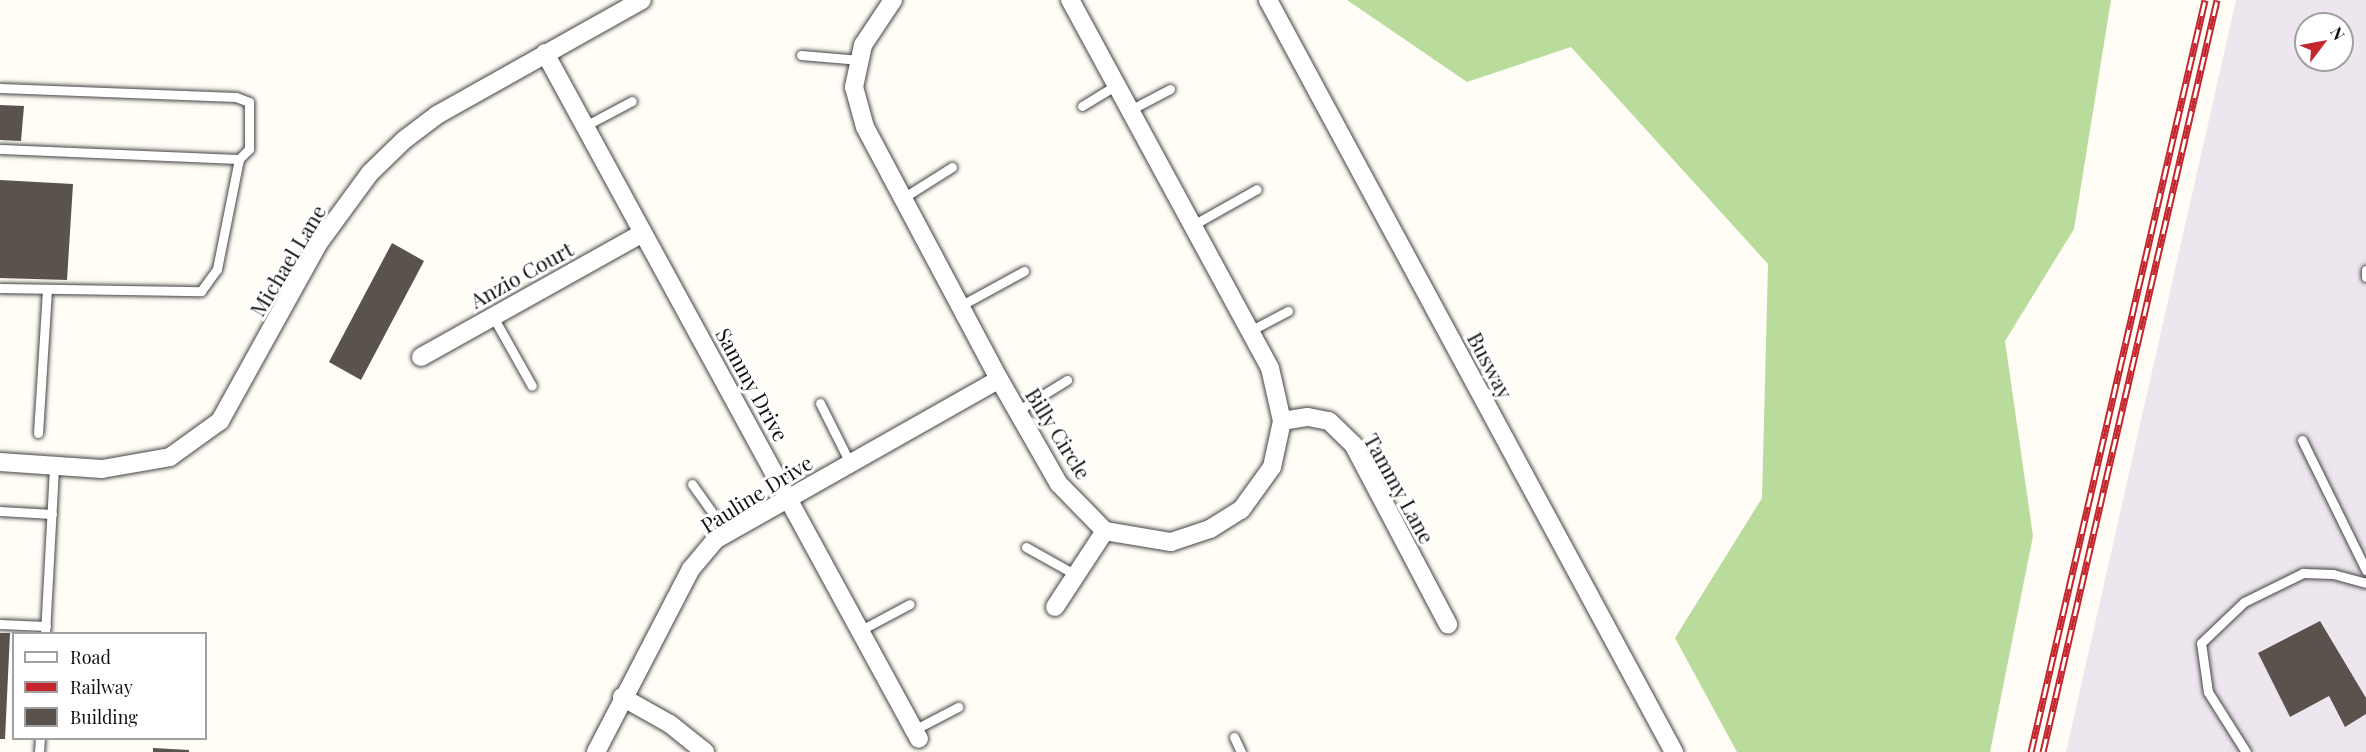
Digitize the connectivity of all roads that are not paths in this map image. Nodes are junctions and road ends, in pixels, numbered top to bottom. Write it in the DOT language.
graph roads {
  1 [pos="642,0"];
  2 [pos="893,0"];
  3 [pos="1070,0"];
  4 [pos="1268,0"];
  5 [pos="545,53"];
  6 [pos="801,55"];
  7 [pos="860,60"];
  8 [pos="1118,84"];
  9 [pos="0,88"];
  10 [pos="1170,89"];
  11 [pos="632,101"];
  12 [pos="1082,106"];
  13 [pos="1132,109"];
  14 [pos="585,126"];
  15 [pos="0,149"];
  16 [pos="239,159"];
  17 [pos="952,167"];
  18 [pos="1257,189"];
  19 [pos="903,198"];
  20 [pos="1193,225"];
  21 [pos="643,233"];
  22 [pos="2366,270"];
  23 [pos="1024,271"];
  24 [pos="2366,277"];
  25 [pos="0,288"];
  26 [pos="47,290"];
  27 [pos="960,306"];
  28 [pos="1288,311"];
  29 [pos="492,315"];
  30 [pos="1250,331"];
  31 [pos="421,357"];
  32 [pos="999,379"];
  33 [pos="1067,380"];
  34 [pos="532,386"];
  35 [pos="820,403"];
  36 [pos="1017,411"];
  37 [pos="1282,421"];
  38 [pos="38,433"];
  39 [pos="2302,440"];
  40 [pos="0,462"];
  41 [pos="850,463"];
  42 [pos="54,466"];
  43 [pos="692,484"];
  44 [pos="789,496"];
  45 [pos="0,511"];
  46 [pos="52,514"];
  47 [pos="1105,531"];
  48 [pos="727,533"];
  49 [pos="1026,546"];
  50 [pos="2366,570"];
  51 [pos="1076,575"];
  52 [pos="2366,583"];
  53 [pos="910,604"];
  54 [pos="1055,607"];
  55 [pos="0,624"];
  56 [pos="1448,624"];
  57 [pos="46,630"];
  58 [pos="861,630"];
  59 [pos="622,698"];
  60 [pos="958,707"];
  61 [pos="917,734"];
  62 [pos="1234,737"];
  63 [pos="596,752"];
  64 [pos="705,752"];
  65 [pos="1241,752"];
  66 [pos="1674,752"];
  67 [pos="2246,752"];
  1 -- 5 [label="street, Michael Lane"];
  2 -- 7 [label="street, Billy Circle"];
  3 -- 8 [label="street"];
  4 -- 66 [label="street, Busway"];
  5 -- 14 [label="street, Sammy Drive"];
  5 -- 42 [label="street, Michael Lane"];
  6 -- 7 [label="lane"];
  7 -- 19 [label="street, Billy Circle"];
  8 -- 12 [label="lane"];
  8 -- 13 [label="street"];
  9 -- 16 [label="lane"];
  10 -- 13 [label="lane"];
  11 -- 14 [label="lane"];
  13 -- 20 [label="street"];
  14 -- 21 [label="street, Sammy Drive"];
  15 -- 16 [label="lane"];
  16 -- 26 [label="lane"];
  17 -- 19 [label="lane"];
  18 -- 20 [label="lane"];
  19 -- 27 [label="street, Billy Circle"];
  20 -- 30 [label="street"];
  21 -- 29 [label="street, Anzio Court"];
  21 -- 44 [label="street, Sammy Drive"];
  22 -- 24 [label="lane"];
  23 -- 27 [label="lane"];
  25 -- 26 [label="lane"];
  26 -- 38 [label="lane"];
  27 -- 32 [label="street, Billy Circle"];
  28 -- 30 [label="lane"];
  29 -- 31 [label="street, Anzio Court"];
  29 -- 34 [label="lane"];
  30 -- 37 [label="street"];
  32 -- 36 [label="street, Billy Circle"];
  32 -- 41 [label="street, Pauline Drive"];
  33 -- 36 [label="lane"];
  35 -- 41 [label="lane"];
  36 -- 47 [label="street, Billy Circle"];
  37 -- 47 [label="street"];
  37 -- 56 [label="street, Tammy Lane"];
  39 -- 50 [label="lane"];
  40 -- 42 [label="street, Michael Lane"];
  41 -- 44 [label="street, Pauline Drive"];
  42 -- 46 [label="lane"];
  43 -- 48 [label="lane"];
  44 -- 48 [label="street, Pauline Drive"];
  44 -- 58 [label="street, Sammy Drive"];
  45 -- 46 [label="lane"];
  46 -- 57 [label="lane"];
  47 -- 51 [label="street"];
  48 -- 59 [label="street, Pauline Drive"];
  49 -- 51 [label="lane"];
  51 -- 54 [label="street"];
  52 -- 67 [label="lane"];
  53 -- 58 [label="lane"];
  55 -- 57 [label="lane"];
  58 -- 61 [label="street, Sammy Drive"];
  59 -- 63 [label="street, Pauline Drive"];
  59 -- 64 [label="street"];
  60 -- 61 [label="lane"];
  62 -- 65 [label="lane"];
}
